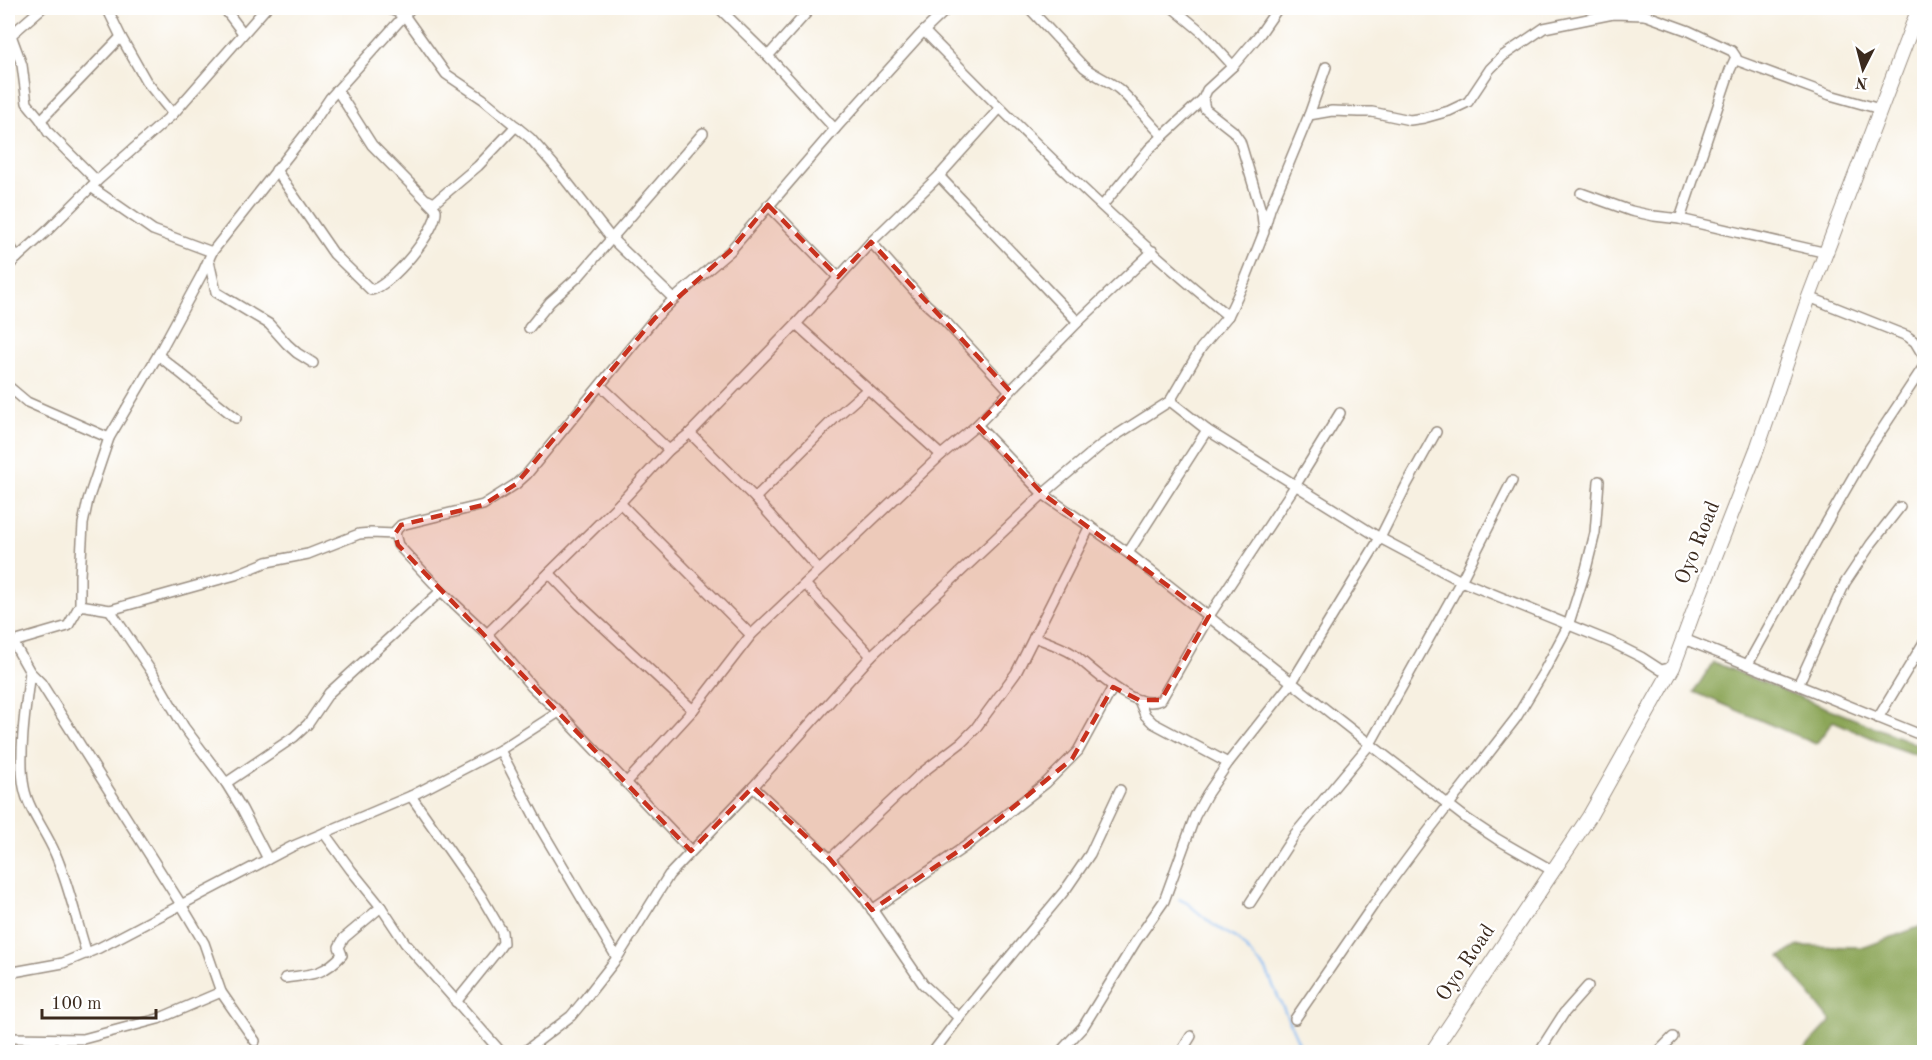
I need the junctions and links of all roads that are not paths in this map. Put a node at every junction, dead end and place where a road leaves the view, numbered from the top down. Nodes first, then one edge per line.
1 (42, 8) edge
2 (107, 8) edge
3 (224, 8) edge
4 (266, 8) edge
5 (387, 8) edge
6 (411, 8) edge
7 (811, 8) edge
8 (948, 8) edge
9 (1029, 8) edge
10 (1173, 8) edge
11 (1278, 8) edge
12 (1633, 8) edge
13 (1919, 8) edge
14 (720, 9) edge
15 (404, 15) junction
16 (1645, 15) junction
17 (924, 31) junction
18 (243, 33) junction
19 (9, 34) edge
20 (121, 37) junction
21 (768, 56) junction
22 (1736, 60) junction
23 (1233, 66) junction
24 (1326, 67) dead end
25 (337, 90) junction
26 (1203, 99) junction
27 (1000, 108) junction
28 (1881, 109) junction
29 (173, 114) junction
30 (1309, 115) junction
31 (41, 120) junction
32 (516, 126) junction
33 (835, 129) junction
34 (703, 133) dead end
35 (1162, 136) junction
36 (276, 170) junction
37 (939, 176) junction
38 (94, 184) junction
39 (1581, 193) dead end
40 (426, 199) junction
41 (768, 205) junction
42 (1102, 206) junction
43 (1680, 219) junction
44 (1264, 232) junction
45 (611, 238) junction
46 (8, 242) edge
47 (871, 242) junction
48 (1153, 251) junction
49 (1827, 253) junction
50 (211, 256) junction
51 (17, 258) junction
52 (8, 266) edge
53 (838, 277) junction
54 (1809, 297) junction
55 (674, 299) junction
56 (1228, 316) junction
57 (1078, 322) junction
58 (796, 324) junction
59 (529, 328) dead end
60 (158, 355) junction
61 (1924, 357) edge
62 (313, 363) dead end
63 (1924, 366) edge
64 (8, 386) edge
65 (601, 386) junction
66 (868, 389) junction
67 (1010, 391) junction
68 (1170, 400) junction
69 (1340, 413) dead end
70 (236, 418) dead end
71 (977, 425) junction
72 (1207, 430) junction
73 (1436, 432) dead end
74 (690, 433) junction
75 (109, 438) junction
76 (669, 450) junction
77 (941, 455) junction
78 (1512, 480) dead end
79 (1599, 481) dead end
80 (1295, 486) junction
81 (1043, 494) junction
82 (755, 498) junction
83 (620, 503) junction
84 (1900, 507) dead end
85 (1090, 526) junction
86 (395, 534) junction
87 (1380, 538) junction
88 (1128, 553) junction
89 (819, 570) junction
90 (549, 573) junction
91 (1461, 581) junction
92 (805, 584) junction
93 (441, 591) junction
94 (80, 605) junction
95 (110, 610) junction
96 (1209, 616) junction
97 (1568, 626) junction
98 (487, 634) junction
99 (751, 635) junction
100 (1034, 637) junction
101 (1684, 639) junction
102 (1924, 642) edge
103 (10, 643) edge
104 (871, 656) junction
105 (1748, 664) junction
106 (1673, 668) junction
107 (30, 672) junction
108 (1292, 682) junction
109 (1798, 685) junction
110 (1113, 687) junction
111 (1139, 700) junction
112 (693, 710) junction
113 (559, 712) junction
114 (1878, 718) junction
115 (1924, 733) edge
116 (1370, 744) junction
117 (500, 750) junction
118 (1228, 763) junction
119 (226, 783) junction
120 (626, 783) junction
121 (753, 787) junction
122 (1120, 790) dead end
123 (411, 796) junction
124 (1450, 805) junction
125 (324, 833) junction
126 (691, 852) junction
127 (268, 859) junction
128 (830, 859) junction
129 (1553, 871) junction
130 (1250, 903) dead end
131 (182, 906) junction
132 (381, 907) junction
133 (872, 910) junction
134 (87, 954) junction
135 (617, 958) junction
136 (8, 973) edge
137 (285, 978) dead end
138 (1588, 986) dead end
139 (221, 992) junction
140 (456, 1002) junction
141 (959, 1018) junction
142 (1295, 1019) dead end
143 (1191, 1036) dead end
144 (1673, 1037) dead end
145 (8, 1038) edge
146 (255, 1041) dead end
147 (501, 1053) edge
148 (524, 1053) edge
149 (933, 1053) edge
150 (1060, 1053) edge
151 (1181, 1053) edge
152 (1432, 1053) edge
153 (1539, 1053) edge
154 (1658, 1053) edge

1 - 19 street
2 - 20 street
3 - 18 street
4 - 18 street
5 - 15 street
6 - 15 street
7 - 21 street
8 - 17 street
9 - 35 street
10 - 23 street
11 - 23 street
12 - 16 street
13 - 28 highway, Oyo Road
14 - 21 street
15 - 25 street
15 - 32 street
16 - 22 street
16 - 30 street
17 - 27 street
17 - 33 street
18 - 29 street
19 - 31 street
20 - 29 street
20 - 31 street
21 - 33 street
22 - 28 street
22 - 43 street
23 - 26 street
24 - 30 street
25 - 36 street
25 - 40 street
26 - 35 street
26 - 44 street
27 - 37 street
27 - 42 street
28 - 49 highway, Oyo Road
29 - 38 street
30 - 44 street
31 - 38 street
32 - 40 street
32 - 45 street
33 - 41 street
34 - 45 street
35 - 42 street
36 - 40 street
36 - 50 street
37 - 47 street
37 - 57 street
38 - 50 street
38 - 51 street
39 - 43 street
41 - 53 street
41 - 55 street
42 - 48 street
43 - 49 street
44 - 56 street
45 - 55 street
45 - 59 street
46 - 51 street
47 - 53 street
47 - 67 street
48 - 56 street
48 - 57 street
49 - 54 highway, Oyo Road
50 - 60 street
50 - 62 street
51 - 52 street
53 - 58 street
54 - 61 street
54 - 101 highway, Oyo Road
55 - 65 street
56 - 68 street
57 - 67 street
58 - 66 street
58 - 74 street
60 - 70 street
60 - 75 street
63 - 105 street
64 - 75 street
65 - 76 street
65 - 86 street
66 - 77 street
66 - 82 street
67 - 71 street
68 - 72 street
68 - 81 street
69 - 80 street
71 - 77 street
71 - 81 street
72 - 80 street
72 - 88 street
73 - 87 street
74 - 76 street
74 - 82 street
75 - 94 street
76 - 83 street
77 - 89 street
78 - 91 street
79 - 97 street
80 - 87 street
80 - 96 street
81 - 85 street
81 - 104 street
82 - 89 street
83 - 90 street
83 - 99 street
84 - 109 street
85 - 88 street
85 - 100 street
86 - 93 street
86 - 95 street
87 - 91 street
87 - 108 street
88 - 96 street
89 - 92 street
90 - 98 street
90 - 112 street
91 - 97 street
91 - 116 street
92 - 99 street
92 - 104 street
93 - 98 street
93 - 119 street
94 - 95 street
94 - 103 street
95 - 119 street
96 - 108 street
96 - 111 street
97 - 106 street
97 - 124 street
98 - 113 street
99 - 112 street
100 - 110 street
100 - 128 street
101 - 105 street
101 - 106 highway, Oyo Road
102 - 114 street
103 - 107 street
104 - 121 street
105 - 109 street
106 - 129 highway, Oyo Road
107 - 131 street
107 - 134 street
108 - 116 street
108 - 118 street
109 - 114 street
110 - 111 street
110 - 133 street
111 - 118 street
112 - 120 street
113 - 117 street
113 - 120 street
114 - 115 street
116 - 124 street
116 - 130 street
117 - 123 street
117 - 135 street
118 - 150 street
119 - 127 street
120 - 126 street
121 - 126 street
121 - 128 street
122 - 141 street
123 - 125 street
123 - 140 street
124 - 129 street
124 - 142 street
125 - 127 street
125 - 132 street
126 - 135 street
127 - 131 street
128 - 133 street
129 - 152 highway, Oyo Road
131 - 134 street
131 - 139 street
132 - 137 street
132 - 140 street
133 - 141 street
134 - 136 street
135 - 148 street
138 - 153 street
139 - 145 street
139 - 146 street
140 - 147 street
141 - 149 street
143 - 151 street
144 - 154 street

